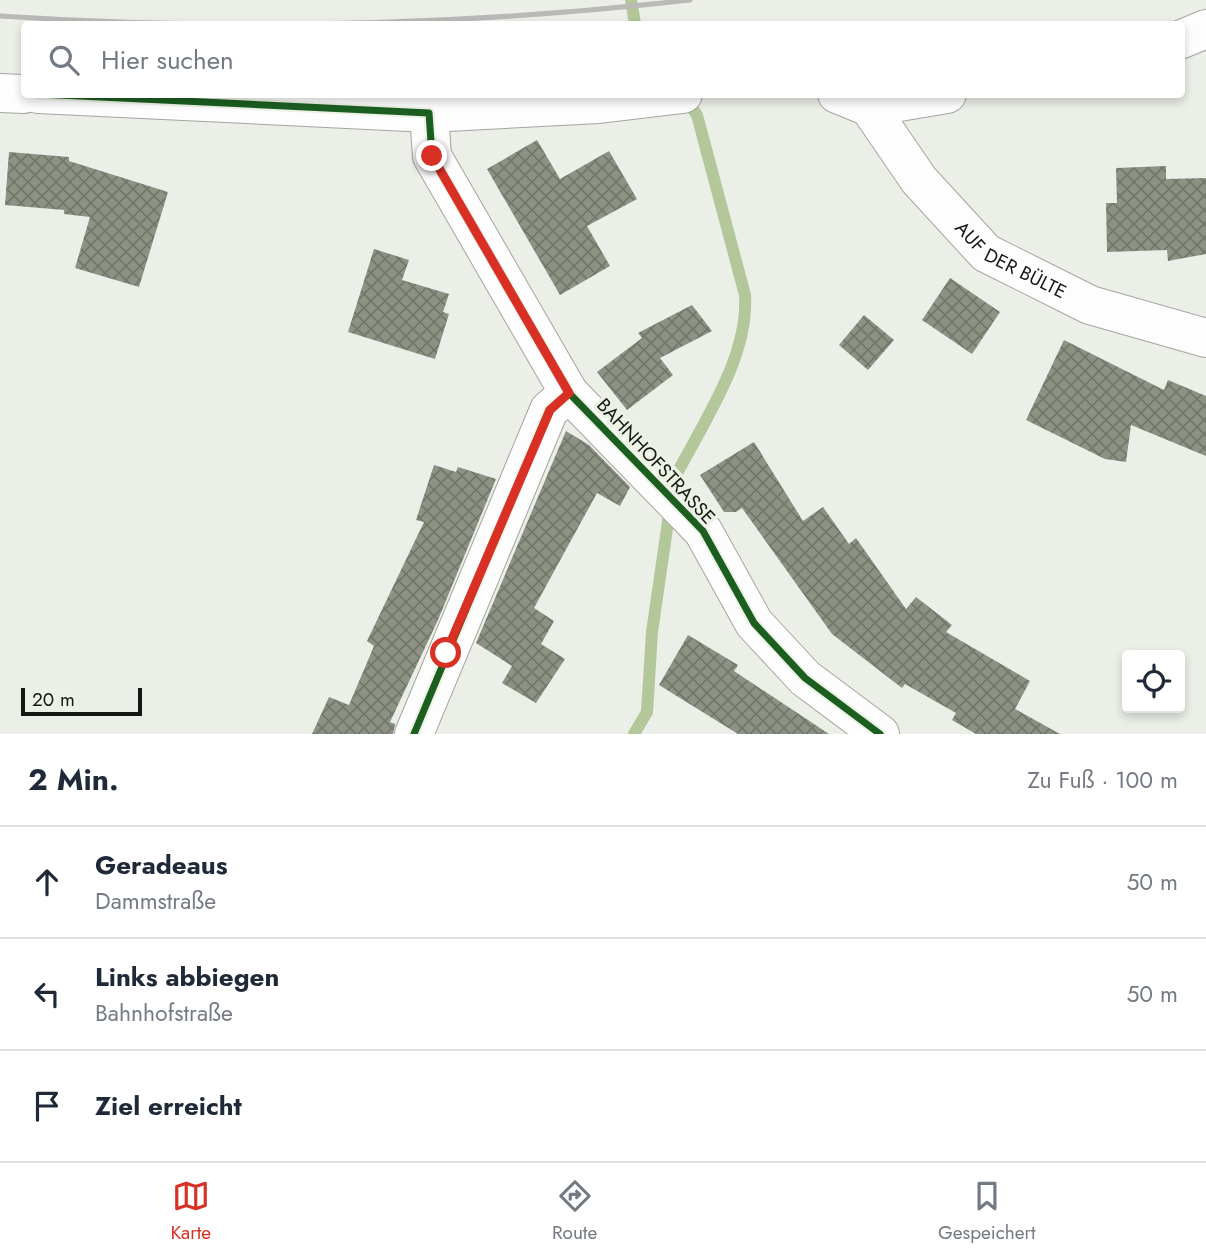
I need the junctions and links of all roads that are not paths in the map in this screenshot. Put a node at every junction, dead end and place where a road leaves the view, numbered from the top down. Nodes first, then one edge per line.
1 (1206, 29) edge
2 (1185, 37) edge
3 (0, 93) edge
4 (21, 94) edge
5 (120, 98) edge
6 (649, 98) edge
7 (893, 98) edge
8 (853, 101) edge
9 (429, 113) junction
10 (1206, 338) edge
11 (569, 393) junction
12 (414, 734) edge
13 (880, 734) edge

1 - 2 street
3 - 4 street
5 - 9 street
6 - 9 street
7 - 8 street
8 - 10 street, AUF DER BÜLTE
9 - 11 street, BAHNHOFSTRASSE
11 - 12 street
11 - 13 street, BAHNHOFSTRASSE

